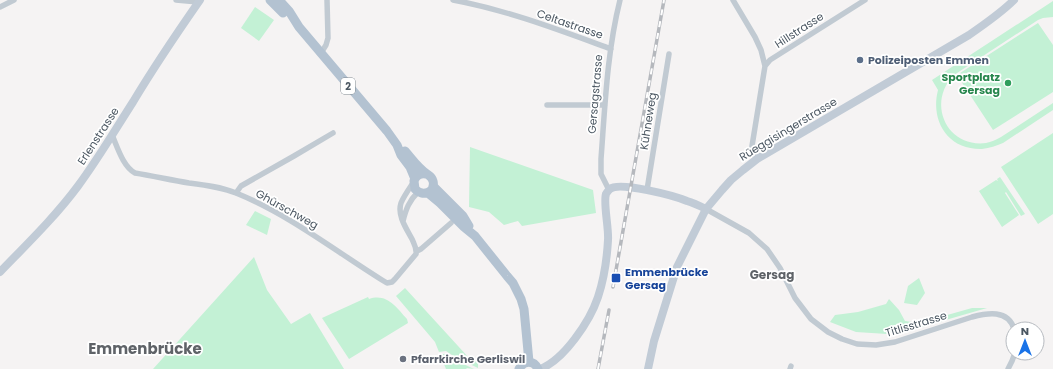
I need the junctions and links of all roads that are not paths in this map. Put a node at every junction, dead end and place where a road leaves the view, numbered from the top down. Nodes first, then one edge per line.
1 (14, 0) edge
2 (176, 0) edge
3 (270, 0) edge
4 (279, 0) edge
5 (327, 0) edge
6 (453, 0) edge
7 (620, 0) edge
8 (733, 0) edge
9 (865, 0) edge
10 (1014, 0) edge
11 (199, 1) edge
12 (1005, 4) edge
13 (0, 7) edge
14 (299, 27) junction
15 (611, 49) junction
16 (321, 53) junction
17 (669, 54) dead end
18 (766, 66) junction
19 (547, 105) dead end
20 (605, 105) junction
21 (333, 133) dead end
22 (112, 134) junction
23 (397, 145) junction
24 (757, 159) junction
25 (426, 174) junction
26 (414, 181) junction
27 (426, 190) junction
28 (609, 190) junction
29 (647, 190) junction
30 (236, 193) junction
31 (706, 209) junction
32 (403, 221) junction
33 (451, 223) dead end
34 (417, 251) junction
35 (0, 272) edge
36 (1009, 321) edge
37 (529, 362) junction
38 (519, 369) edge
39 (539, 369) edge
40 (648, 369) edge

1 - 13 street
2 - 11 street
3 - 14 main road, 2
4 - 14 main road, 2
5 - 16 street
6 - 15 street, Celtastrasse
7 - 15 street, Gersagstrasse
8 - 18 street
9 - 18 street, Hillstrasse
10 - 12 street, Rüeggisingerstrasse
11 - 22 street, Erlenstrasse
12 - 24 street, Rüeggisingerstrasse
14 - 16 main road, 2
15 - 20 street, Gersagstrasse
16 - 23 main road, 2
17 - 29 street, Kühneweg
18 - 24 street
19 - 20 street
20 - 28 street, Gersagstrasse
21 - 30 street
22 - 30 street, Ghürschweg
22 - 35 street, Erlenstrasse
23 - 25 main road, 2
23 - 26 main road, 2
24 - 31 street, Rüeggisingerstrasse
25 - 26 main road
25 - 27 main road
26 - 27 main road
26 - 32 street
27 - 32 street
27 - 37 main road
28 - 29 street
28 - 39 street
29 - 31 street
30 - 34 street, Ghürschweg
31 - 36 street, Titlisstrasse
31 - 40 street, Rüeggisingerstrasse
32 - 34 street
33 - 34 street
37 - 38 main road
37 - 39 main road

